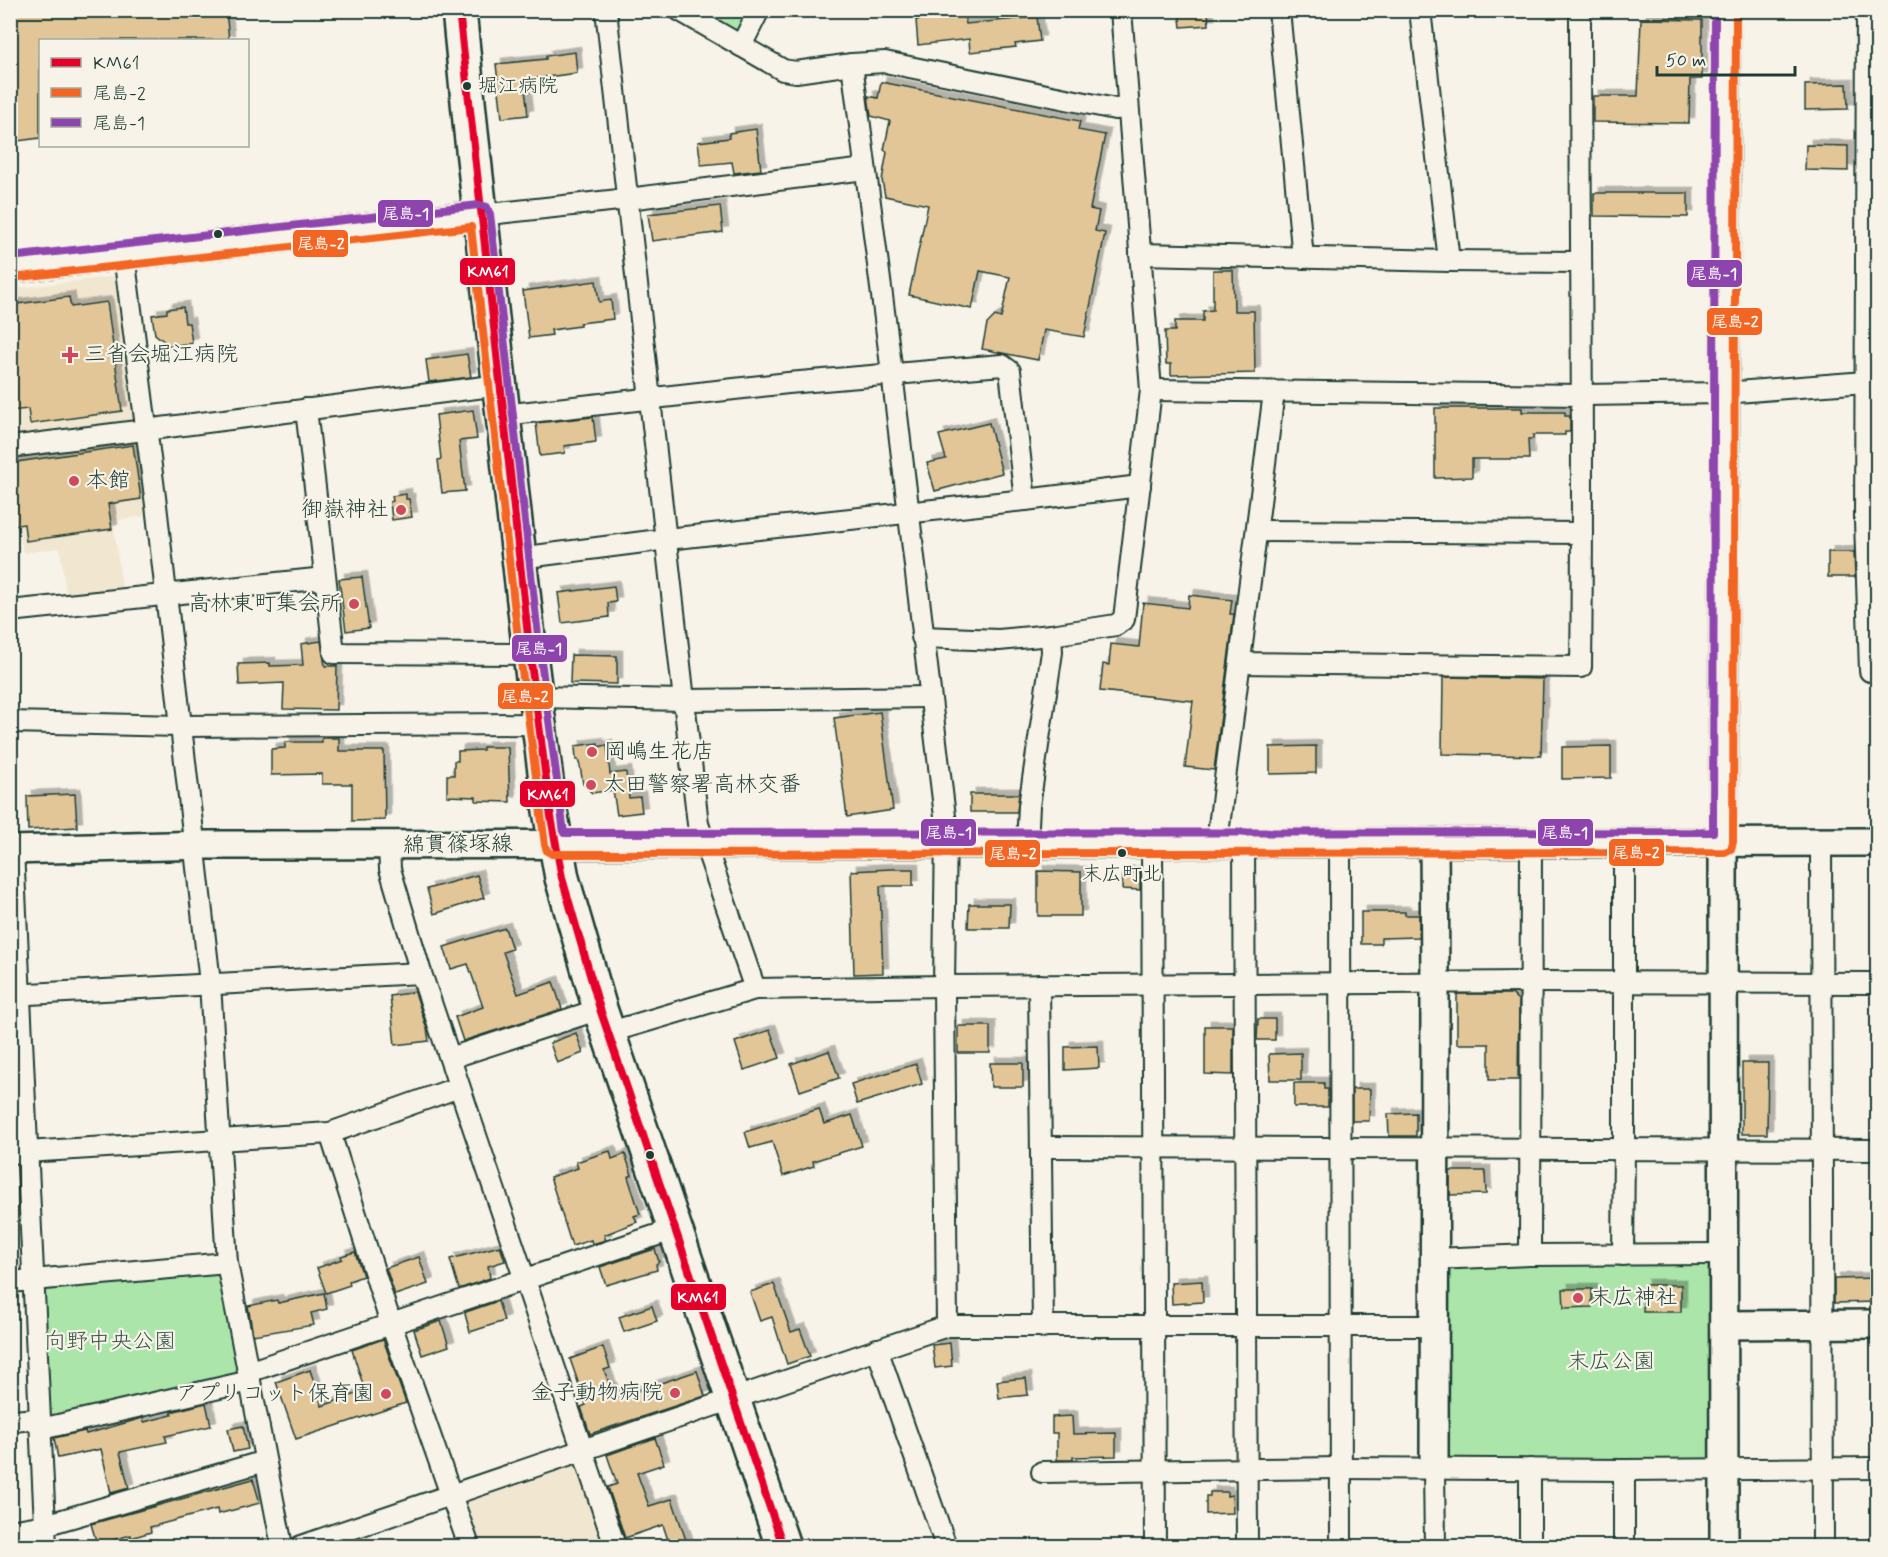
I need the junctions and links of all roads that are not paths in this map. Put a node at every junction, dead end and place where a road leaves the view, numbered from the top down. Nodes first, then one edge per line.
1 (459, 10) edge
2 (606, 10) edge
3 (679, 10) edge
4 (759, 10) edge
5 (1121, 10) edge
6 (1279, 10) edge
7 (1420, 10) edge
8 (1580, 10) edge
9 (1726, 10) edge
10 (1867, 10) edge
11 (741, 46) junction
12 (852, 64) junction
13 (1128, 108) junction
14 (865, 169) junction
15 (628, 199) junction
16 (480, 215) junction
17 (1872, 243) edge
18 (1140, 254) junction
19 (124, 255) junction
20 (1304, 258) junction
21 (1449, 261) junction
22 (1580, 262) junction
23 (10, 268) edge
24 (892, 373) junction
25 (1871, 382) edge
26 (1150, 390) junction
27 (1274, 392) junction
28 (1724, 393) junction
29 (1583, 395) junction
30 (650, 397) junction
31 (502, 400) junction
32 (306, 409) junction
33 (145, 429) junction
34 (10, 447) edge
35 (1140, 486) junction
36 (1025, 501) junction
37 (908, 513) junction
38 (1871, 521) edge
39 (1257, 531) junction
40 (1582, 533) junction
41 (667, 539) junction
42 (519, 558) junction
43 (325, 578) junction
44 (165, 596) junction
45 (10, 611) edge
46 (1051, 635) junction
47 (922, 637) junction
48 (530, 654) junction
49 (1240, 663) junction
50 (1878, 671) edge
51 (929, 697) junction
52 (685, 700) junction
53 (537, 710) junction
54 (10, 722) edge
55 (180, 726) junction
56 (1217, 842) junction
57 (1244, 842) junction
58 (1434, 842) junction
59 (1531, 842) junction
60 (1624, 842) junction
61 (1723, 842) junction
62 (1821, 842) junction
63 (1878, 842) edge
64 (705, 843) junction
65 (946, 843) junction
66 (1152, 843) junction
67 (1340, 843) junction
68 (555, 844) junction
69 (1027, 844) junction
70 (194, 845) junction
71 (389, 846) junction
72 (12, 850) edge
73 (421, 973) junction
74 (1532, 982) junction
75 (1623, 982) junction
76 (1723, 982) junction
77 (1822, 982) junction
78 (1435, 983) junction
79 (1878, 983) edge
80 (210, 984) junction
81 (1153, 984) junction
82 (1245, 984) junction
83 (1339, 984) junction
84 (1039, 985) junction
85 (944, 986) junction
86 (755, 988) junction
87 (15, 995) edge
88 (604, 1021) junction
89 (450, 1058) junction
90 (459, 1087) junction
91 (330, 1133) junction
92 (218, 1140) junction
93 (1042, 1147) junction
94 (1153, 1148) junction
95 (1245, 1148) junction
96 (1340, 1148) junction
97 (1435, 1149) junction
98 (1529, 1149) junction
99 (1624, 1149) junction
100 (1723, 1149) junction
101 (1822, 1150) junction
102 (1878, 1150) edge
103 (19, 1152) edge
104 (675, 1229) junction
105 (1723, 1254) junction
106 (1530, 1255) junction
107 (1623, 1255) junction
108 (1434, 1258) junction
109 (226, 1263) junction
110 (524, 1280) junction
111 (33, 1281) junction
112 (10, 1282) edge
113 (392, 1324) junction
114 (1878, 1324) edge
115 (1724, 1325) junction
116 (1822, 1325) junction
117 (947, 1326) junction
118 (1434, 1326) junction
119 (1043, 1327) junction
120 (1154, 1327) junction
121 (1246, 1327) junction
122 (1340, 1327) junction
123 (877, 1349) junction
124 (249, 1377) junction
125 (734, 1400) junction
126 (10, 1421) edge
127 (41, 1424) junction
128 (582, 1451) junction
129 (266, 1461) junction
130 (1723, 1467) junction
131 (1340, 1468) junction
132 (1823, 1468) junction
133 (1878, 1468) edge
134 (1248, 1469) junction
135 (1434, 1469) junction
136 (1530, 1469) junction
137 (1624, 1470) junction
138 (1155, 1471) junction
139 (1042, 1472) dead end
140 (452, 1496) junction
141 (45, 1525) junction
142 (10, 1531) edge
143 (46, 1546) edge
144 (282, 1546) edge
145 (301, 1546) edge
146 (469, 1546) edge
147 (615, 1546) edge
148 (783, 1546) edge
149 (946, 1546) edge
150 (1155, 1546) edge
151 (1247, 1546) edge
152 (1341, 1546) edge
153 (1435, 1546) edge
154 (1530, 1546) edge
155 (1624, 1546) edge
156 (1724, 1546) edge
157 (1823, 1546) edge

1 - 16 highway
2 - 15 street
3 - 11 street
4 - 11 street
5 - 13 street
6 - 20 street
7 - 21 street
8 - 22 street
9 - 28 street
10 - 17 street
11 - 12 street
12 - 13 street
12 - 14 street
13 - 18 street
14 - 15 street
14 - 24 street
15 - 16 street
15 - 30 street
16 - 19 street
16 - 31 highway
17 - 25 street
18 - 20 street
18 - 26 street
19 - 23 street
19 - 33 street
20 - 21 street
21 - 22 street
22 - 29 street
24 - 30 street
24 - 36 street
24 - 37 street
25 - 28 street
25 - 38 street
26 - 27 street
26 - 35 street
27 - 29 street
27 - 39 street
28 - 29 street
28 - 61 street
29 - 40 street
30 - 31 street
30 - 41 street
31 - 32 street
31 - 42 highway
32 - 33 street
32 - 43 street
33 - 34 street
33 - 44 street
35 - 36 street
35 - 46 street
36 - 37 street
37 - 41 street
37 - 47 street
38 - 50 street
39 - 40 street
39 - 49 street
40 - 49 street
41 - 42 street
41 - 52 street
42 - 48 highway
43 - 44 street
43 - 48 street
44 - 45 street
44 - 55 street
46 - 47 street
46 - 69 street
47 - 51 street
48 - 53 highway
49 - 56 street
51 - 52 street
51 - 65 street
52 - 53 street
52 - 64 street
53 - 55 street
53 - 68 highway
54 - 55 street
55 - 70 street
56 - 57 street, 綿貫篠塚線
56 - 66 street, 綿貫篠塚線
57 - 67 street, 綿貫篠塚線
57 - 82 street
58 - 59 street, 綿貫篠塚線
58 - 67 street, 綿貫篠塚線
58 - 78 street
59 - 60 street, 綿貫篠塚線
59 - 74 street
60 - 61 street, 綿貫篠塚線
60 - 75 street
61 - 62 street, 綿貫篠塚線
61 - 76 street
62 - 63 street, 綿貫篠塚線
62 - 77 street
64 - 65 street, 綿貫篠塚線
64 - 68 street, 綿貫篠塚線
64 - 86 street
65 - 69 street, 綿貫篠塚線
65 - 85 street
66 - 69 street, 綿貫篠塚線
66 - 81 street
67 - 83 street
68 - 71 street, 綿貫篠塚線
68 - 88 highway
70 - 71 street, 綿貫篠塚線
70 - 72 street, 綿貫篠塚線
70 - 80 street
71 - 73 street
72 - 87 street
73 - 80 street
73 - 89 street
74 - 75 street
74 - 78 street
74 - 98 street
75 - 76 street
75 - 99 street
76 - 77 street
76 - 100 street
77 - 79 street
77 - 101 street
78 - 83 street
78 - 97 street
80 - 87 street
80 - 92 street
81 - 82 street
81 - 84 street
81 - 94 street
82 - 83 street
82 - 95 street
83 - 96 street
84 - 85 street
84 - 93 street
85 - 86 street
85 - 117 street
86 - 88 street
87 - 103 street
88 - 89 street
88 - 104 highway
89 - 90 street
90 - 91 street
90 - 110 street
91 - 92 street
91 - 113 street
92 - 103 street
92 - 109 street
93 - 94 street
93 - 119 street
94 - 95 street
94 - 120 street
95 - 96 street
95 - 121 street
96 - 97 street
96 - 122 street
97 - 98 street
97 - 108 street
98 - 99 street
98 - 106 street
99 - 100 street
99 - 107 street
100 - 101 street
100 - 105 street
101 - 102 street
101 - 116 street
103 - 111 street
104 - 110 street
104 - 125 highway
105 - 107 street
105 - 115 street
106 - 107 street
106 - 108 street
108 - 118 street
109 - 111 street
109 - 124 street
110 - 113 street
110 - 128 street
111 - 112 street
111 - 127 street
113 - 124 street
113 - 140 street
114 - 116 street
115 - 116 street
115 - 130 street
116 - 132 street
117 - 119 street
117 - 123 street
118 - 122 street
118 - 135 street
119 - 120 street
120 - 121 street
120 - 138 street
121 - 122 street
121 - 134 street
122 - 131 street
123 - 125 street
123 - 149 street
124 - 127 street
124 - 129 street
125 - 128 street
125 - 148 highway
126 - 127 street
127 - 141 street
128 - 140 street
128 - 147 street
129 - 141 street
129 - 144 street
130 - 132 street
130 - 137 street
130 - 156 street
131 - 134 street
131 - 135 street
131 - 152 street
132 - 133 street
132 - 157 street
134 - 138 street
134 - 151 street
135 - 136 street
135 - 153 street
136 - 137 street
136 - 154 street
137 - 155 street
138 - 139 street
138 - 150 street
140 - 145 street
140 - 146 street
141 - 142 street
141 - 143 street

